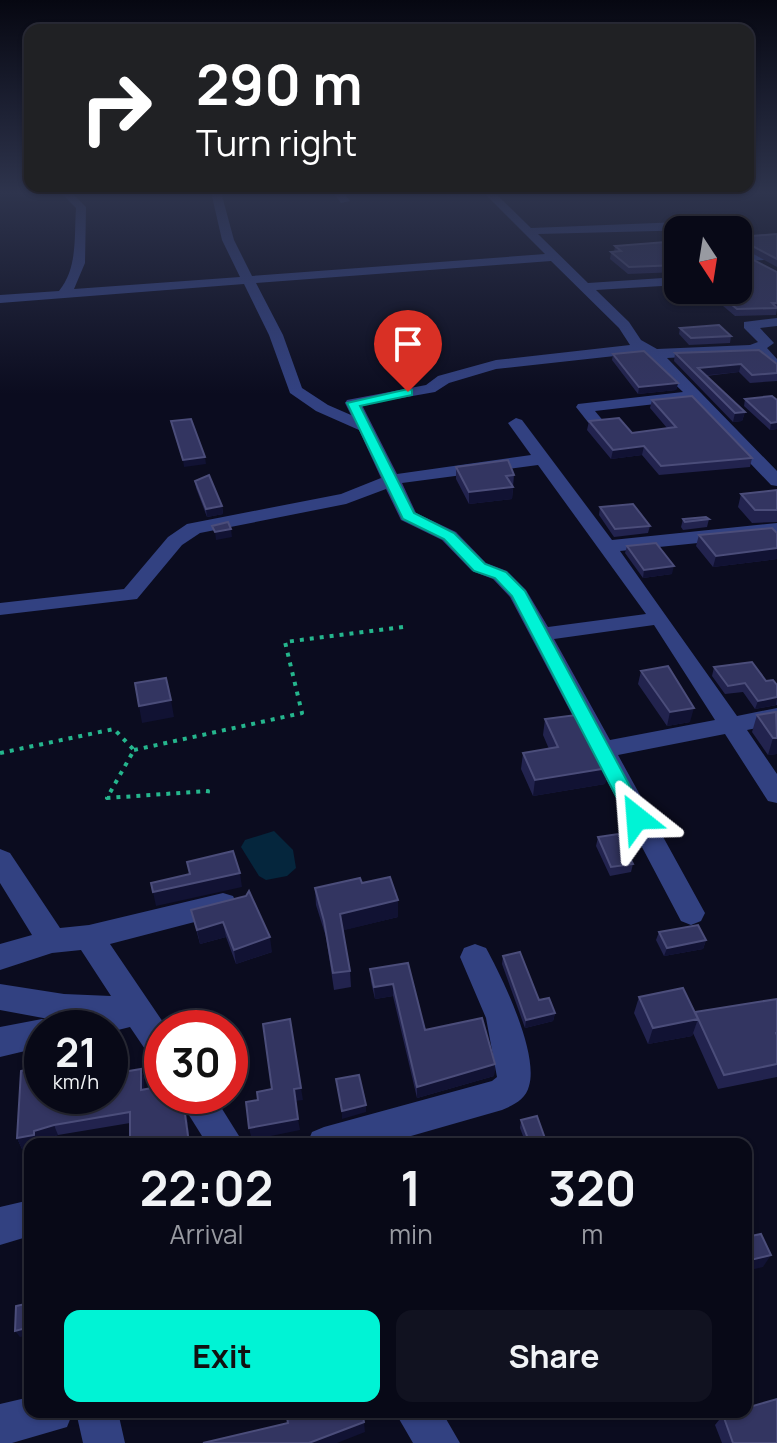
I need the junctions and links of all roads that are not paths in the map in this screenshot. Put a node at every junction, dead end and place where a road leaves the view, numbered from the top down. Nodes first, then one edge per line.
1 (80, 259) edge
2 (238, 259) edge
3 (520, 259) edge
4 (554, 259) edge
5 (752, 260) edge
6 (767, 269) edge
7 (248, 280) junction
8 (664, 282) edge
9 (586, 287) junction
10 (63, 294) junction
11 (0, 299) edge
12 (777, 322) edge
13 (755, 348) junction
14 (650, 351) junction
15 (777, 367) edge
16 (694, 396) junction
17 (516, 423) dead end
18 (597, 423) edge
19 (366, 427) junction
20 (544, 459) junction
21 (776, 478) edge
22 (391, 480) junction
23 (777, 529) edge
24 (609, 546) junction
25 (0, 609) edge
26 (660, 618) junction
27 (539, 635) junction
28 (777, 716) edge
29 (731, 724) junction
30 (601, 750) junction
31 (777, 794) edge
32 (0, 860) edge
33 (237, 900) edge
34 (691, 913) dead end
35 (89, 937) junction
36 (52, 941) junction
37 (0, 957) edge
38 (475, 957) dead end
39 (0, 997) edge
40 (138, 1011) junction
41 (128, 1013) edge
42 (144, 1020) edge
43 (24, 1037) edge
44 (0, 1042) edge
45 (206, 1114) edge
46 (223, 1138) edge
47 (345, 1138) edge
48 (24, 1220) edge
49 (0, 1226) edge
50 (28, 1418) edge
51 (98, 1418) edge
52 (420, 1418) edge
53 (0, 1425) edge
54 (104, 1443) edge
55 (439, 1443) edge

1 - 10 street
2 - 7 street
3 - 7 street
4 - 9 street
5 - 6 street
7 - 10 street
7 - 19 street
8 - 9 street
9 - 14 street
10 - 11 street
12 - 13 street
13 - 14 street
13 - 15 street
14 - 16 street
14 - 19 street
16 - 18 street
16 - 21 street
17 - 20 street
19 - 22 street
20 - 22 street
20 - 24 street
22 - 25 street
22 - 27 street
23 - 24 street
24 - 26 street
26 - 27 street
26 - 29 street
27 - 30 street
28 - 29 street
29 - 30 street
29 - 31 street
30 - 34 street
32 - 36 street
33 - 35 street
35 - 36 street
35 - 40 street
36 - 37 street
38 - 47 street
39 - 40 street
40 - 41 street
40 - 42 street
43 - 44 street
45 - 46 street
48 - 49 street
50 - 53 street
51 - 54 street
52 - 55 street

